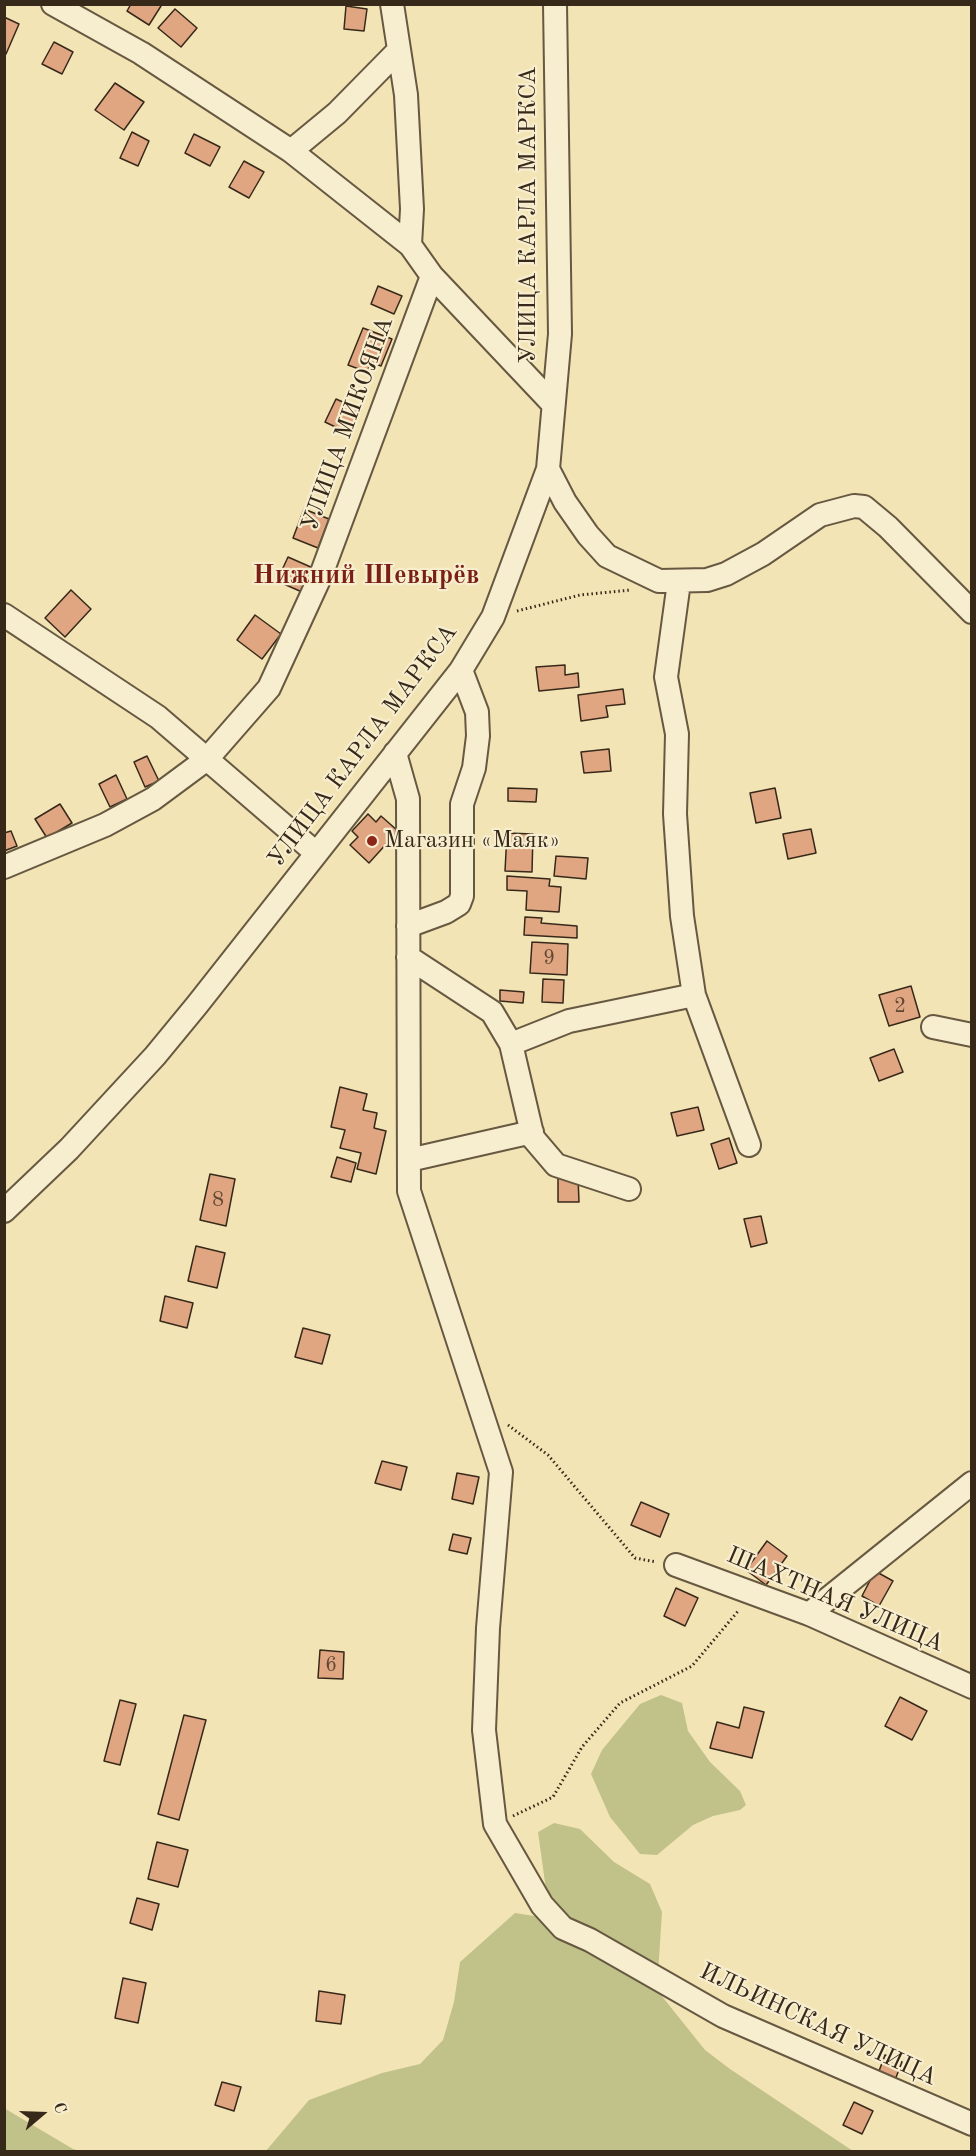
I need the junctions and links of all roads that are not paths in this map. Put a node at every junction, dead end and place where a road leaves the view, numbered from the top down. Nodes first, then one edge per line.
1 (53, 4) edge
2 (392, 4) edge
3 (555, 4) edge
4 (399, 50) junction
5 (291, 151) junction
6 (410, 245) junction
7 (432, 276) junction
8 (553, 404) junction
9 (548, 469) junction
10 (669, 581) junction
11 (972, 612) edge
12 (4, 615) edge
13 (461, 670) junction
14 (394, 753) junction
15 (207, 759) junction
16 (316, 853) junction
17 (4, 867) edge
18 (408, 926) junction
19 (408, 957) junction
20 (694, 994) junction
21 (933, 1027) dead end
22 (972, 1035) edge
23 (511, 1044) junction
24 (532, 1132) junction
25 (749, 1145) dead end
26 (409, 1160) junction
27 (629, 1189) dead end
28 (4, 1211) edge
29 (972, 1483) edge
30 (676, 1565) road end
31 (809, 1614) junction
32 (972, 1687) edge
33 (972, 2124) edge

1 - 5 street
2 - 4 street
3 - 8 street, УЛИЦА КАРЛА МАРКСА
4 - 5 street
4 - 6 street
5 - 6 street
6 - 7 street
7 - 8 street
7 - 15 street, УЛИЦА МИКОЯНА
8 - 9 street, УЛИЦА КАРЛА МАРКСА
9 - 10 street
9 - 13 street, УЛИЦА КАРЛА МАРКСА
10 - 11 street
10 - 20 street
12 - 15 street
13 - 14 street, УЛИЦА КАРЛА МАРКСА
13 - 18 street
14 - 16 street, УЛИЦА КАРЛА МАРКСА
14 - 18 street
15 - 16 street
15 - 17 street, УЛИЦА МИКОЯНА
16 - 28 street, УЛИЦА КАРЛА МАРКСА
18 - 19 street
19 - 23 street
19 - 26 street
20 - 23 street
20 - 25 street
21 - 22 street
23 - 24 street
24 - 26 street
24 - 27 street
26 - 33 street, ИЛЬИНСКАЯ УЛИЦА
29 - 31 street
30 - 31 street, ШАХТНАЯ УЛИЦА
31 - 32 street, ШАХТНАЯ УЛИЦА

